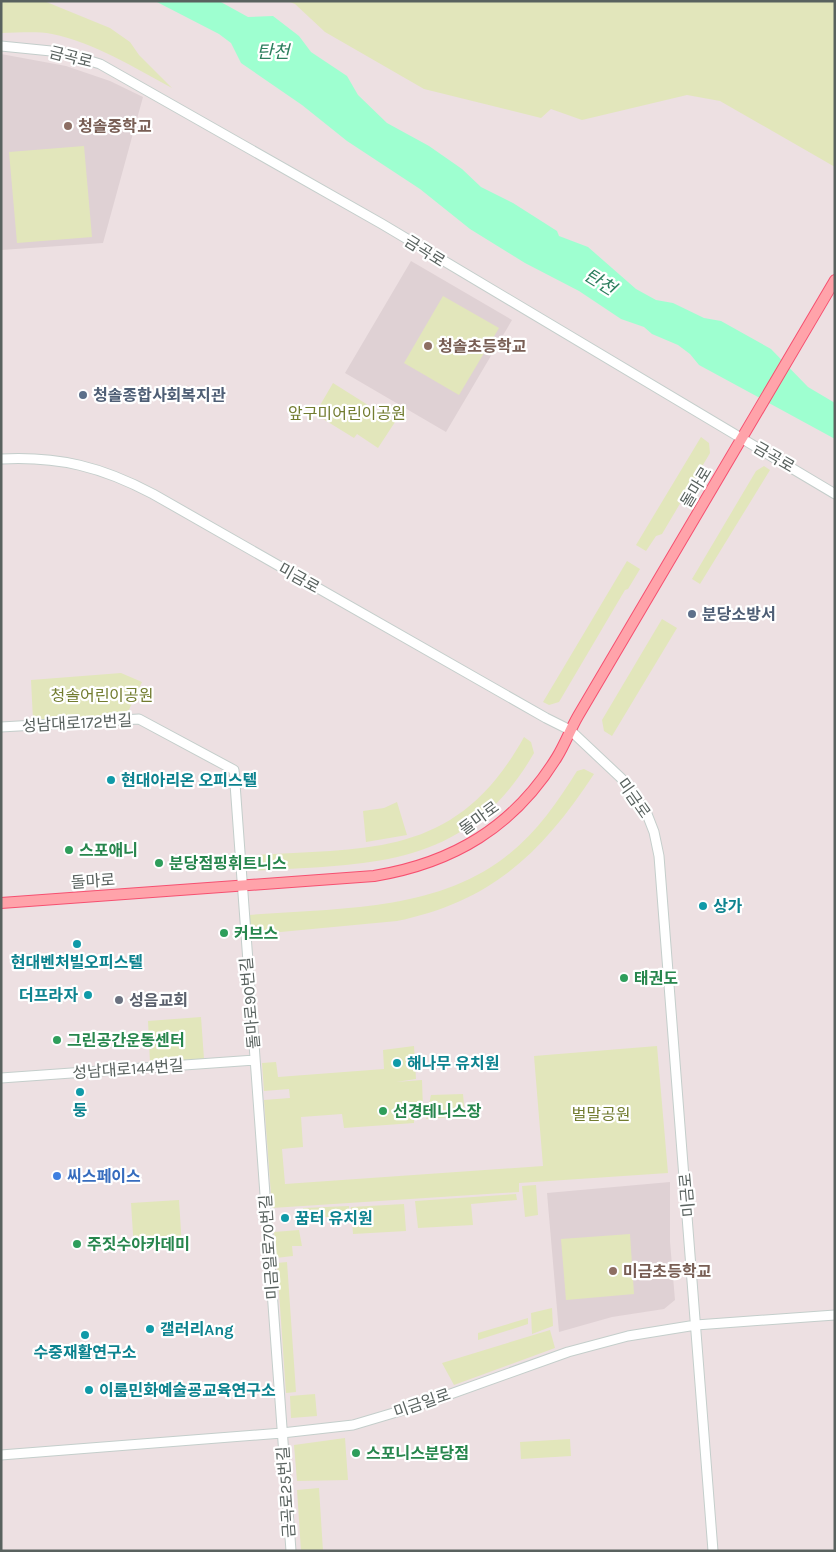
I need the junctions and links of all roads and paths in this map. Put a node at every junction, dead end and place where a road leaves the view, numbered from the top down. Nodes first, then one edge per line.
1 (1, 46) edge
2 (835, 280) edge
3 (742, 438) junction
4 (1, 459) edge
5 (835, 494) edge
6 (1, 727) edge
7 (570, 730) junction
8 (242, 886) junction
9 (1, 903) edge
10 (255, 1060) junction
11 (1, 1078) edge
12 (835, 1315) edge
13 (696, 1325) junction
14 (282, 1434) junction
15 (1, 1455) edge
16 (290, 1551) edge
17 (713, 1551) edge

1 - 3 main road, 금곡로
2 - 3 main road, 돌마로
3 - 5 main road, 금곡로
3 - 7 main road, 돌마로
4 - 7 main road, 미금로
6 - 8 main road, 성남대로172번길
7 - 8 main road, 돌마로
7 - 13 main road, 미금로
8 - 9 main road, 돌마로
8 - 10 main road, 돌마로90번길
10 - 11 main road, 성남대로144번길
10 - 14 main road, 미금일로70번길
12 - 13 main road, 미금일로
13 - 14 main road, 미금일로
13 - 17 main road, 미금로
14 - 15 main road, 미금일로
14 - 16 main road, 금곡로25번길

